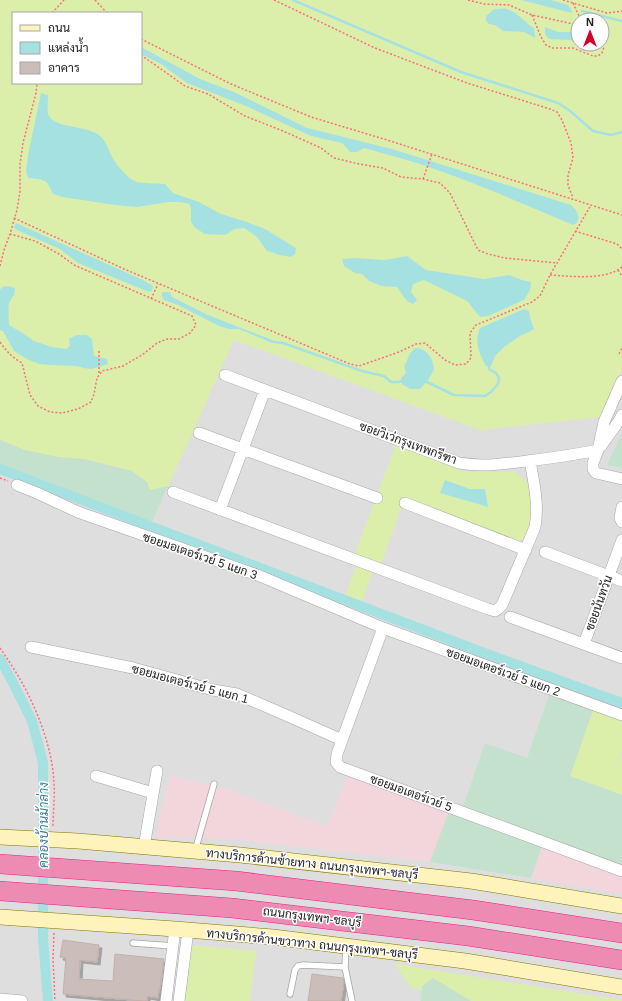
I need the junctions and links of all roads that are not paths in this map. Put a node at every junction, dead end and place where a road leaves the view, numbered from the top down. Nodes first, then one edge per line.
1 (225, 375) dead end
2 (622, 381) edge
3 (265, 390) junction
4 (622, 415) edge
5 (199, 433) dead end
6 (243, 449) junction
7 (598, 450) junction
8 (530, 461) junction
9 (622, 479) edge
10 (17, 485) dead end
11 (173, 492) dead end
12 (377, 498) dead end
13 (405, 503) dead end
14 (622, 507) edge
15 (220, 510) junction
16 (622, 522) edge
17 (622, 540) edge
18 (526, 550) junction
19 (545, 552) dead end
20 (609, 576) junction
21 (622, 582) edge
22 (510, 618) dead end
23 (383, 628) junction
24 (584, 644) junction
25 (31, 647) dead end
26 (622, 658) edge
27 (622, 715) edge
28 (342, 740) junction
29 (157, 771) dead end
30 (96, 776) dead end
31 (214, 784) dead end
32 (153, 792) junction
33 (0, 837) edge
34 (144, 847) junction
35 (195, 851) junction
36 (0, 864) edge
37 (622, 871) edge
38 (0, 891) edge
39 (622, 906) edge
40 (0, 917) edge
41 (181, 930) junction
42 (622, 933) edge
43 (133, 943) dead end
44 (173, 946) junction
45 (346, 946) junction
46 (622, 960) edge
47 (345, 967) junction
48 (622, 987) edge
49 (290, 994) dead end
50 (0, 999) edge
51 (22, 1001) edge
52 (166, 1001) edge
53 (179, 1001) edge
54 (352, 1001) edge

1 - 3 street, ซอยวิเว่กรุงเทพกรีฑา
2 - 7 street
3 - 6 street
3 - 8 street, ซอยวิเว่กรุงเทพกรีฑา
4 - 7 street
5 - 6 street
6 - 12 street
6 - 15 street
7 - 8 street, ซอยวิเว่กรุงเทพกรีฑา
7 - 9 street
8 - 18 street
10 - 23 street, ซอยมอเตอร์เวย์ 5 แยก 3
11 - 15 street
13 - 18 street
14 - 16 street
15 - 18 street
17 - 20 street, ซอยนันทวัน
19 - 20 street
20 - 21 street
20 - 24 street, ซอยนันทวัน
22 - 24 street
23 - 27 street, ซอยมอเตอร์เวย์ 5 แยก 2
23 - 28 street, ซอยมอเตอร์เวย์ 5
24 - 26 street
25 - 28 street, ซอยมอเตอร์เวย์ 5 แยก 1
28 - 37 street, ซอยมอเตอร์เวย์ 5
29 - 32 street
30 - 32 street
31 - 35 lane
32 - 34 street
33 - 34 main road, ทางบริการด้านซ้ายทาง ถนนกรุงเทพฯ-ชลบุรี
34 - 35 main road, ทางบริการด้านซ้ายทาง ถนนกรุงเทพฯ-ชลบุรี
35 - 39 main road, ทางบริการด้านซ้ายทาง ถนนกรุงเทพฯ-ชลบุรี
36 - 42 highway
38 - 46 highway, ถนนกรุงเทพฯ-ชลบุรี
40 - 41 main road, ทางบริการด้านขวาทาง ถนนกรุงเทพฯ-ชลบุรี
41 - 44 street
41 - 45 main road, ทางบริการด้านขวาทาง ถนนกรุงเทพฯ-ชลบุรี
41 - 53 street
43 - 44 lane
44 - 52 street
45 - 47 lane
45 - 48 main road, ทางบริการด้านขวาทาง ถนนกรุงเทพฯ-ชลบุรี
47 - 49 lane
47 - 54 lane
50 - 51 street

